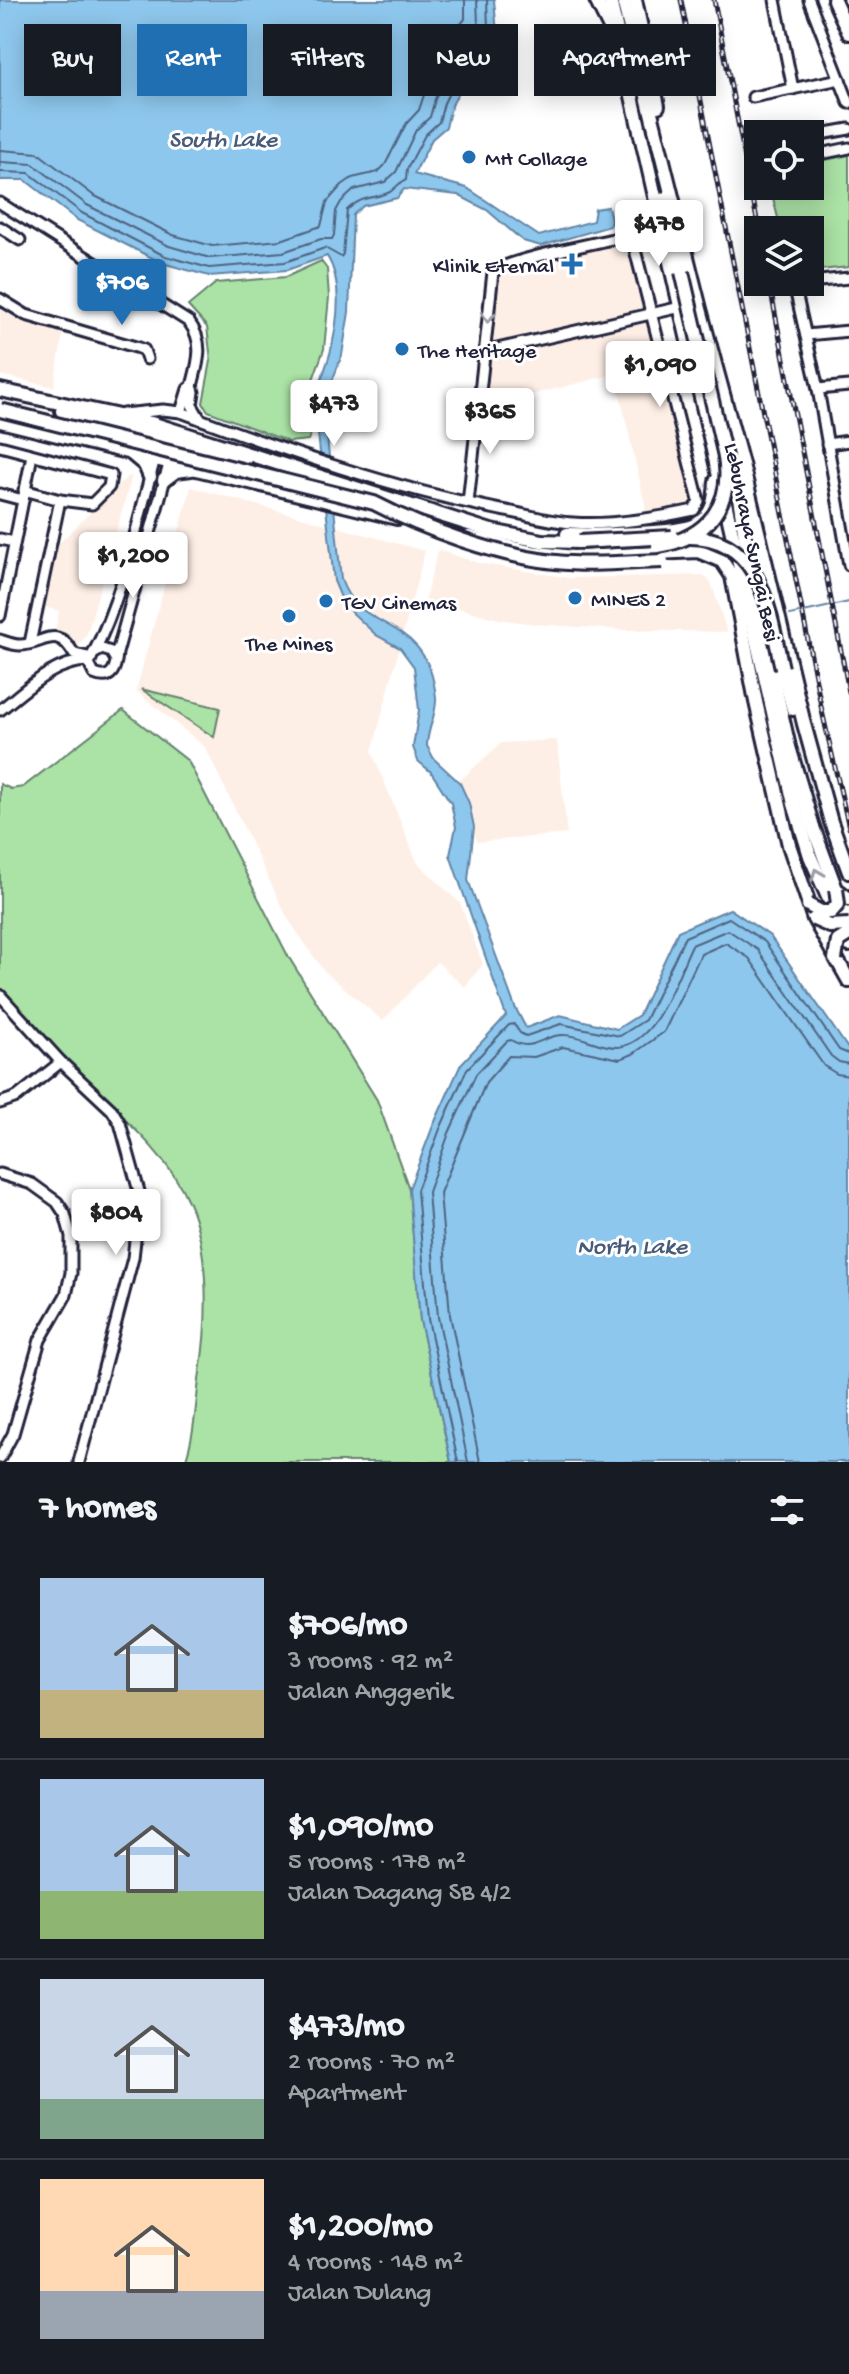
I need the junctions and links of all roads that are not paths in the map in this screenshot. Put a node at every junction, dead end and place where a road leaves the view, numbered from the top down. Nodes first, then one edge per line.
1 (596, 0) edge
2 (610, 0) edge
3 (623, 0) edge
4 (635, 0) edge
5 (775, 0) edge
6 (809, 0) edge
7 (834, 0) edge
8 (609, 24) edge
9 (615, 24) edge
10 (849, 33) edge
11 (840, 79) junction
12 (793, 89) junction
13 (632, 96) edge
14 (753, 97) dead end
15 (849, 103) edge
16 (849, 129) edge
17 (824, 133) edge
18 (849, 148) edge
19 (661, 152) junction
20 (824, 153) edge
21 (670, 188) junction
22 (0, 203) edge
23 (0, 227) edge
24 (20, 240) dead end
25 (849, 278) edge
26 (824, 280) edge
27 (797, 296) edge
28 (0, 299) edge
29 (681, 307) junction
30 (653, 313) junction
31 (849, 331) edge
32 (806, 335) junction
33 (484, 352) junction
34 (147, 359) dead end
35 (192, 386) junction
36 (849, 386) edge
37 (818, 389) junction
38 (0, 390) edge
39 (0, 397) edge
40 (723, 398) junction
41 (0, 410) edge
42 (181, 412) junction
43 (121, 415) junction
44 (200, 419) junction
45 (0, 421) edge
46 (140, 430) junction
47 (162, 436) junction
48 (176, 441) junction
49 (849, 441) edge
50 (827, 444) junction
51 (0, 446) edge
52 (207, 449) junction
53 (128, 451) junction
54 (32, 455) junction
55 (155, 458) junction
56 (716, 459) junction
57 (170, 462) junction
58 (202, 470) junction
59 (303, 472) junction
60 (150, 477) junction
61 (164, 480) junction
62 (0, 494) edge
63 (24, 495) junction
64 (849, 495) edge
65 (836, 496) junction
66 (60, 500) junction
67 (374, 503) junction
68 (468, 503) junction
69 (453, 517) junction
70 (134, 532) junction
71 (149, 536) junction
72 (0, 539) edge
73 (14, 542) junction
74 (848, 550) edge
75 (849, 565) edge
76 (3, 588) edge
77 (737, 608) junction
78 (0, 616) edge
79 (0, 640) edge
80 (30, 643) junction
81 (91, 658) junction
82 (116, 660) junction
83 (782, 668) junction
84 (765, 685) junction
85 (0, 710) edge
86 (766, 739) junction
87 (795, 761) junction
88 (831, 822) junction
89 (849, 872) edge
90 (836, 889) junction
91 (849, 899) edge
92 (808, 905) junction
93 (849, 912) edge
94 (814, 919) junction
95 (849, 925) edge
96 (849, 934) edge
97 (849, 945) edge
98 (835, 959) junction
99 (849, 981) edge
100 (0, 995) edge
101 (61, 1062) junction
102 (0, 1103) edge
103 (0, 1174) edge
104 (0, 1458) edge
105 (79, 1462) edge

1 - 8 highway
2 - 9 highway, Lebuhraya Sungai Besi
3 - 19 highway, Lebuhraya Sungai Besi
4 - 21 highway
5 - 12 street
6 - 11 street
7 - 10 highway
11 - 12 street
11 - 15 street
12 - 14 street
13 - 29 highway, Lebuhraya Sungai Besi
16 - 17 street
18 - 20 street
19 - 21 highway, Lebuhraya Sungai Besi
19 - 67 highway, bridge
21 - 40 highway, Lebuhraya Sungai Besi
22 - 35 street
23 - 24 street
25 - 26 street
27 - 32 street
28 - 34 street
29 - 30 street
29 - 56 highway, Lebuhraya Sungai Besi
30 - 33 street
30 -> 33 street
30 - 68 street
31 - 32 street
32 - 37 street
33 - 68 street
35 - 42 street
35 - 44 street
36 - 37 street
37 - 50 street
38 - 43 highway
39 - 46 highway
40 - 87 highway
40 - 88 highway, Lebuhraya Sungai Besi
41 - 67 highway, bridge
42 - 43 street
42 - 44 street
43 - 59 highway
44 - 68 street
45 - 53 highway
46 - 47 highway
46 - 53 highway
47 - 48 highway
47 - 55 street
48 - 52 highway
48 - 57 street
49 - 50 street
50 - 65 street
51 - 54 street
52 - 58 highway
52 - 59 highway
53 - 55 highway
53 - 60 highway
54 - 63 street
54 - 66 street
55 - 57 highway
55 - 60 street
56 - 69 highway
56 - 84 highway, Lebuhraya Sungai Besi
57 - 58 highway
57 - 61 street
58 - 61 highway
58 - 77 highway
59 - 69 highway
60 - 70 street
61 - 71 street
62 - 63 street
63 - 66 street
63 - 73 street
64 - 65 street
65 - 74 street
66 - 80 street
67 - 77 highway, bridge
69 - 83 highway, bridge
70 - 71 street
70 - 81 street
71 - 82 street
72 - 73 street
73 - 76 street
74 - 75 street
76 - 78 street
77 - 86 highway
79 - 80 street
80 - 81 street
81 - 82 street
81 - 82 street
81 - 85 street
83 - 87 highway
83 - 88 highway
84 - 86 highway
97 -> 84 highway, Lebuhraya Sungai Besi
86 - 92 highway
87 - 90 highway
88 - 89 highway, Lebuhraya Sungai Besi
90 - 91 highway, bridge
90 - 92 highway, bridge
92 - 94 highway, bridge
93 - 95 main road
94 - 95 highway, bridge
94 - 98 highway
96 - 98 highway, bridge
98 - 99 highway
100 - 101 street
101 - 102 street
101 - 105 street
103 - 104 street

